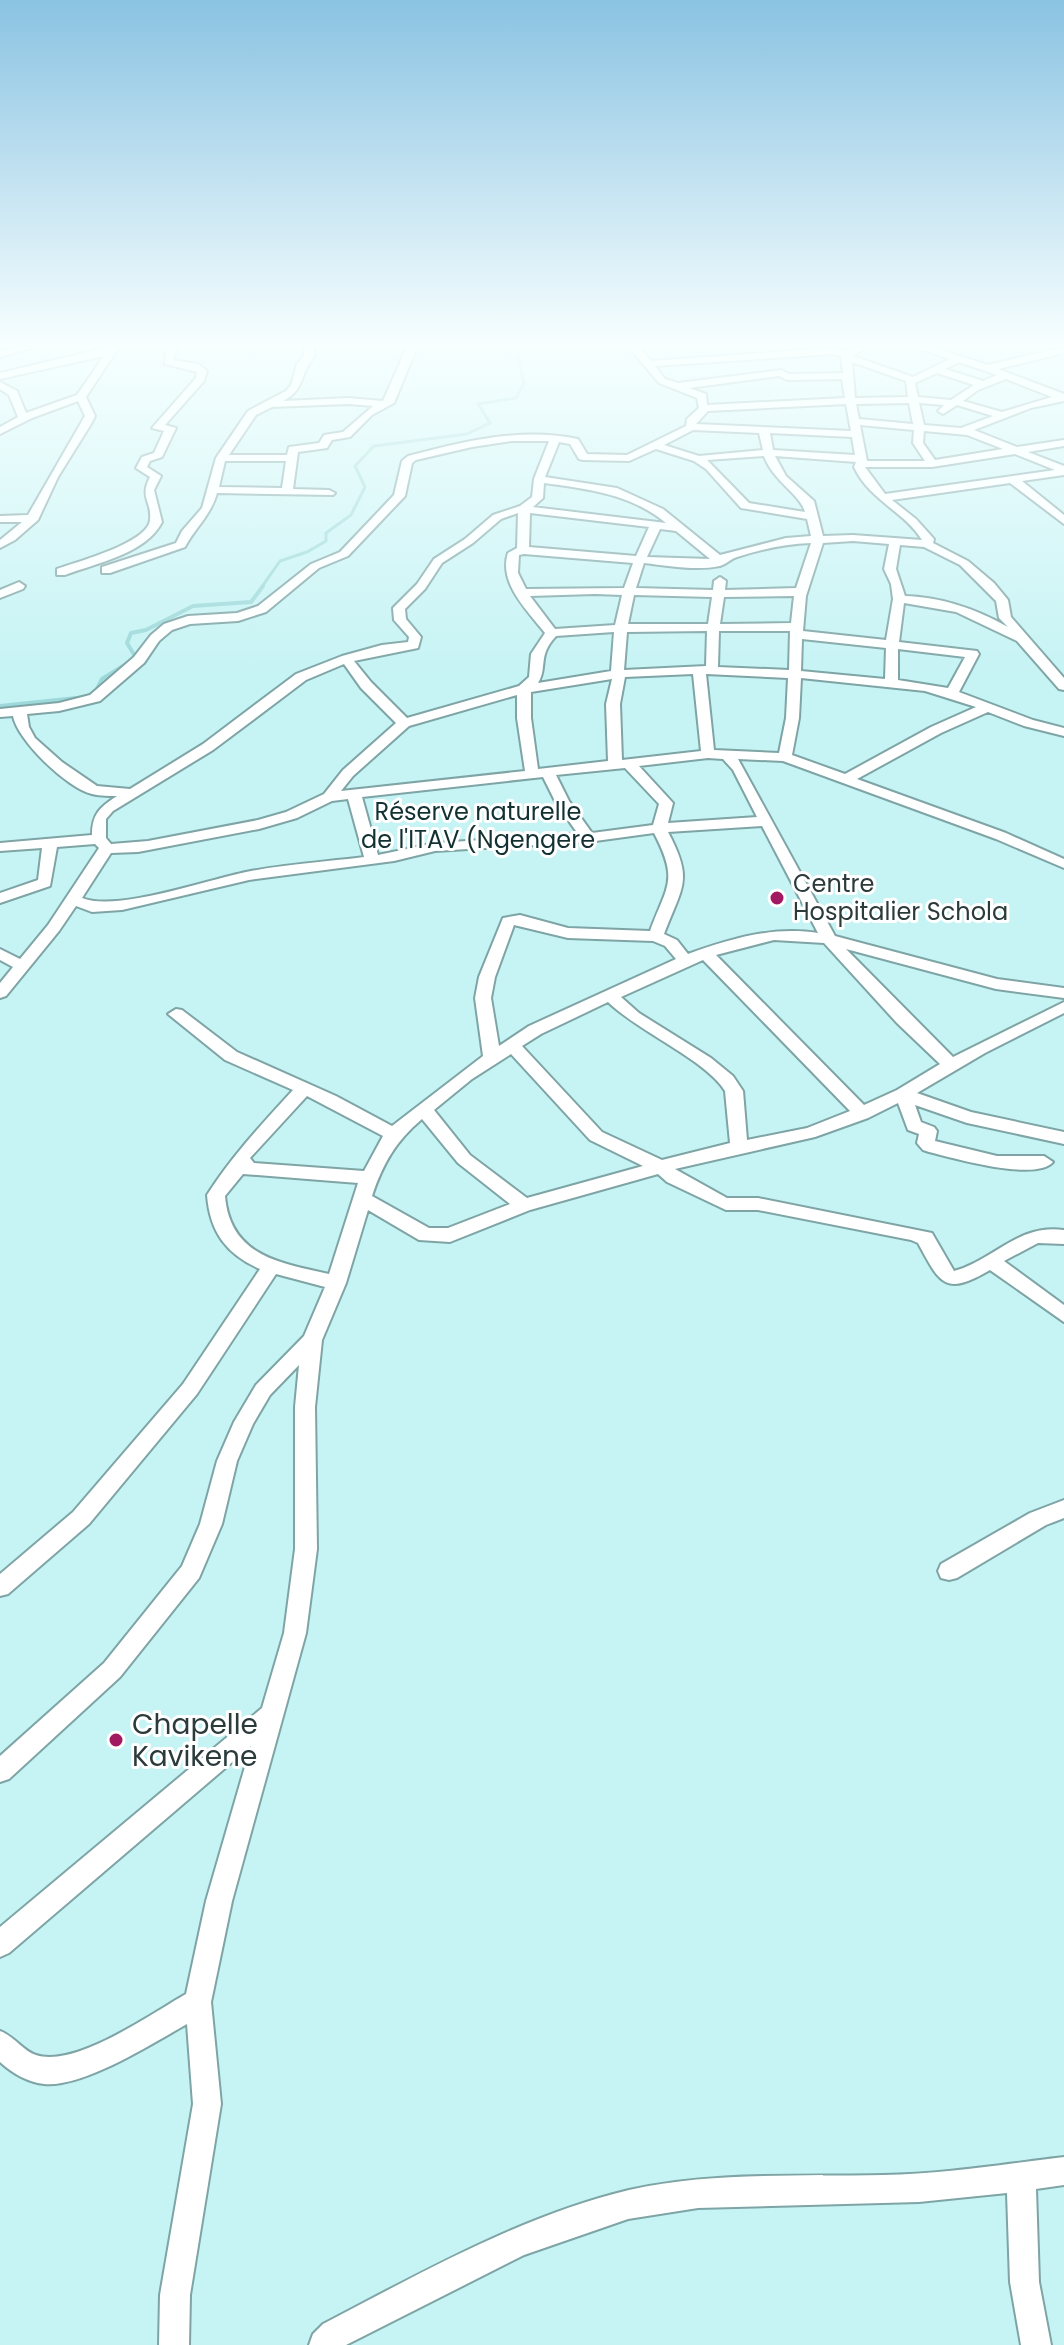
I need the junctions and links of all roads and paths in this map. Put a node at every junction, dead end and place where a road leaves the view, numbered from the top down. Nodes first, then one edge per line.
1 (65, 456) edge
2 (154, 456) edge
3 (419, 456) edge
4 (548, 456) edge
5 (583, 456) edge
6 (631, 456) edge
7 (690, 456) edge
8 (716, 456) edge
9 (768, 456) edge
10 (800, 456) edge
11 (860, 456) edge
12 (927, 456) edge
13 (961, 456) edge
14 (985, 456) edge
15 (1032, 456) edge
16 (221, 458) joint
17 (291, 458) joint
18 (698, 459) junction
19 (966, 460) junction
20 (861, 461) junction
21 (932, 464) junction
22 (1064, 471) edge
23 (1011, 478) junction
24 (539, 479) junction
25 (211, 490) junction
26 (287, 490) junction
27 (329, 493) dead end
28 (883, 498) junction
29 (524, 509) junction
30 (809, 516) junction
31 (1062, 517) edge
32 (34, 518) junction
33 (0, 519) edge
34 (656, 525) junction
35 (682, 528) junction
36 (818, 539) junction
37 (895, 543) junction
38 (927, 544) junction
39 (0, 545) edge
40 (523, 550) junction
41 (638, 560) junction
42 (723, 560) junction
43 (106, 570) dead end
44 (61, 572) dead end
45 (19, 586) dead end
46 (718, 591) junction
47 (801, 592) junction
48 (524, 593) junction
49 (626, 593) junction
50 (0, 594) edge
51 (899, 599) junction
52 (619, 628) junction
53 (713, 629) junction
54 (795, 631) junction
55 (552, 633) junction
56 (892, 644) junction
57 (1025, 644) junction
58 (346, 659) junction
59 (706, 670) junction
60 (618, 674) junction
61 (795, 674) junction
62 (891, 683) junction
63 (1064, 686) edge
64 (524, 689) junction
65 (952, 692) junction
66 (986, 708) junction
67 (19, 709) junction
68 (0, 713) edge
69 (404, 723) junction
70 (1064, 732) edge
71 (726, 753) junction
72 (708, 754) junction
73 (785, 757) junction
74 (621, 762) junction
75 (532, 772) junction
76 (548, 773) junction
77 (844, 780) junction
78 (131, 793) junction
79 (354, 794) junction
80 (329, 797) junction
81 (766, 821) junction
82 (659, 828) junction
83 (588, 838) junction
84 (50, 843) junction
85 (103, 844) junction
86 (0, 847) edge
87 (372, 859) junction
88 (1064, 864) edge
89 (0, 898) edge
90 (72, 899) junction
91 (656, 936) junction
92 (829, 939) junction
93 (0, 954) edge
94 (695, 957) junction
95 (22, 966) junction
96 (0, 993) edge
97 (1064, 993) edge
98 (612, 997) junction
99 (1064, 1007) edge
100 (176, 1014) dead end
101 (512, 1045) junction
102 (492, 1058) junction
103 (951, 1065) junction
104 (304, 1089) junction
105 (903, 1094) junction
106 (425, 1111) junction
107 (862, 1114) junction
108 (393, 1134) junction
109 (1064, 1138) edge
110 (739, 1146) junction
111 (240, 1158) junction
112 (1044, 1162) dead end
113 (663, 1168) junction
114 (366, 1188) junction
115 (524, 1205) junction
116 (1064, 1237) edge
117 (991, 1261) junction
118 (271, 1267) junction
119 (336, 1283) junction
120 (1064, 1315) edge
121 (312, 1340) junction
122 (1064, 1509) edge
123 (949, 1571) dead end
124 (0, 1587) edge
125 (273, 1713) junction
126 (0, 1771) edge
127 (0, 1944) edge
128 (198, 2002) junction
129 (0, 2044) edge
130 (1064, 2171) edge
131 (1022, 2174) junction
132 (174, 2345) edge
133 (324, 2345) edge
134 (1036, 2345) edge

1 - 32 street
2 - 44 street
3 - 67 street
4 - 24 street
5 - 6 street
7 - 18 street
8 - 18 street
9 - 30 street
10 - 20 street
11 - 20 street
12 - 21 street
13 - 19 street
14 - 19 street
15 - 22 street
16 - 17 street
16 - 25 street
17 - 26 street
18 - 30 street
19 - 21 street
20 - 21 street
20 - 28 street
22 - 23 street
23 - 28 street
23 - 31 street
24 - 29 street
24 - 35 street
25 - 26 street
25 - 43 street
26 - 27 street
28 - 38 street
29 - 34 street
29 - 40 street
29 - 58 street
30 - 36 street
32 - 33 street
32 - 39 street
34 - 35 street
34 - 41 street
35 - 42 street
36 - 37 street
36 - 42 street
36 - 47 street
37 - 38 street
37 - 51 street
38 - 57 street
40 - 41 street
40 - 48 street
41 - 42 street
41 - 49 street
42 - 46 street
45 - 50 street
46 - 47 street
46 - 49 street
46 - 53 street
47 - 54 street
48 - 49 street
48 - 55 street
49 - 52 street
51 - 56 street
51 - 57 street
52 - 53 street
52 - 55 street
52 - 60 street
53 - 54 street
53 - 59 street
54 - 56 street
54 - 61 street
55 - 64 street
56 - 62 street
56 - 65 street
57 - 63 street
58 - 69 street
58 - 78 street
59 - 60 street
59 - 61 street
59 - 72 street
60 - 64 street
60 - 74 street
61 - 62 street
61 - 73 street
62 - 65 street
64 - 69 street
64 - 75 street
65 - 66 street
66 - 70 street
66 - 77 street
67 - 68 street
67 - 78 street
69 - 80 street
71 - 72 street
71 - 73 street
71 - 81 street
72 - 74 street
73 - 77 street
74 - 76 street
74 - 82 street
75 - 76 street
75 - 79 street
76 - 83 street
77 - 88 street
78 - 85 street
79 - 80 street
79 - 87 street
80 - 85 street
81 - 82 street
81 - 92 street
82 - 83 street
82 - 91 street
83 - 87 street
84 - 85 street
84 - 86 street
84 - 89 street
85 - 90 street
87 - 90 street
90 - 95 street
91 - 94 street
91 - 102 street
92 - 94 street
92 - 97 street
92 - 103 street
93 - 95 street
94 - 98 street
94 - 107 street
95 - 96 street
98 - 101 street
98 - 110 street
99 - 103 street
100 - 104 street
101 - 102 street
101 - 113 street
102 - 106 street
103 - 105 street
104 - 108 street
104 - 111 street
105 - 107 street
105 - 109 street
105 - 112 street
106 - 108 street
106 - 115 street
107 - 110 street
108 - 114 street
110 - 113 street
111 - 114 street
111 - 118 street
113 - 115 street
113 - 117 street
114 - 115 street
114 - 119 street
116 - 117 street
117 - 120 street
118 - 119 street
118 - 124 street
119 - 121 street
121 - 125 street
121 - 126 street
122 - 123 street
125 - 127 street
125 - 128 street
128 - 129 street
128 - 132 street
130 - 131 street
131 - 133 street
131 - 134 street

